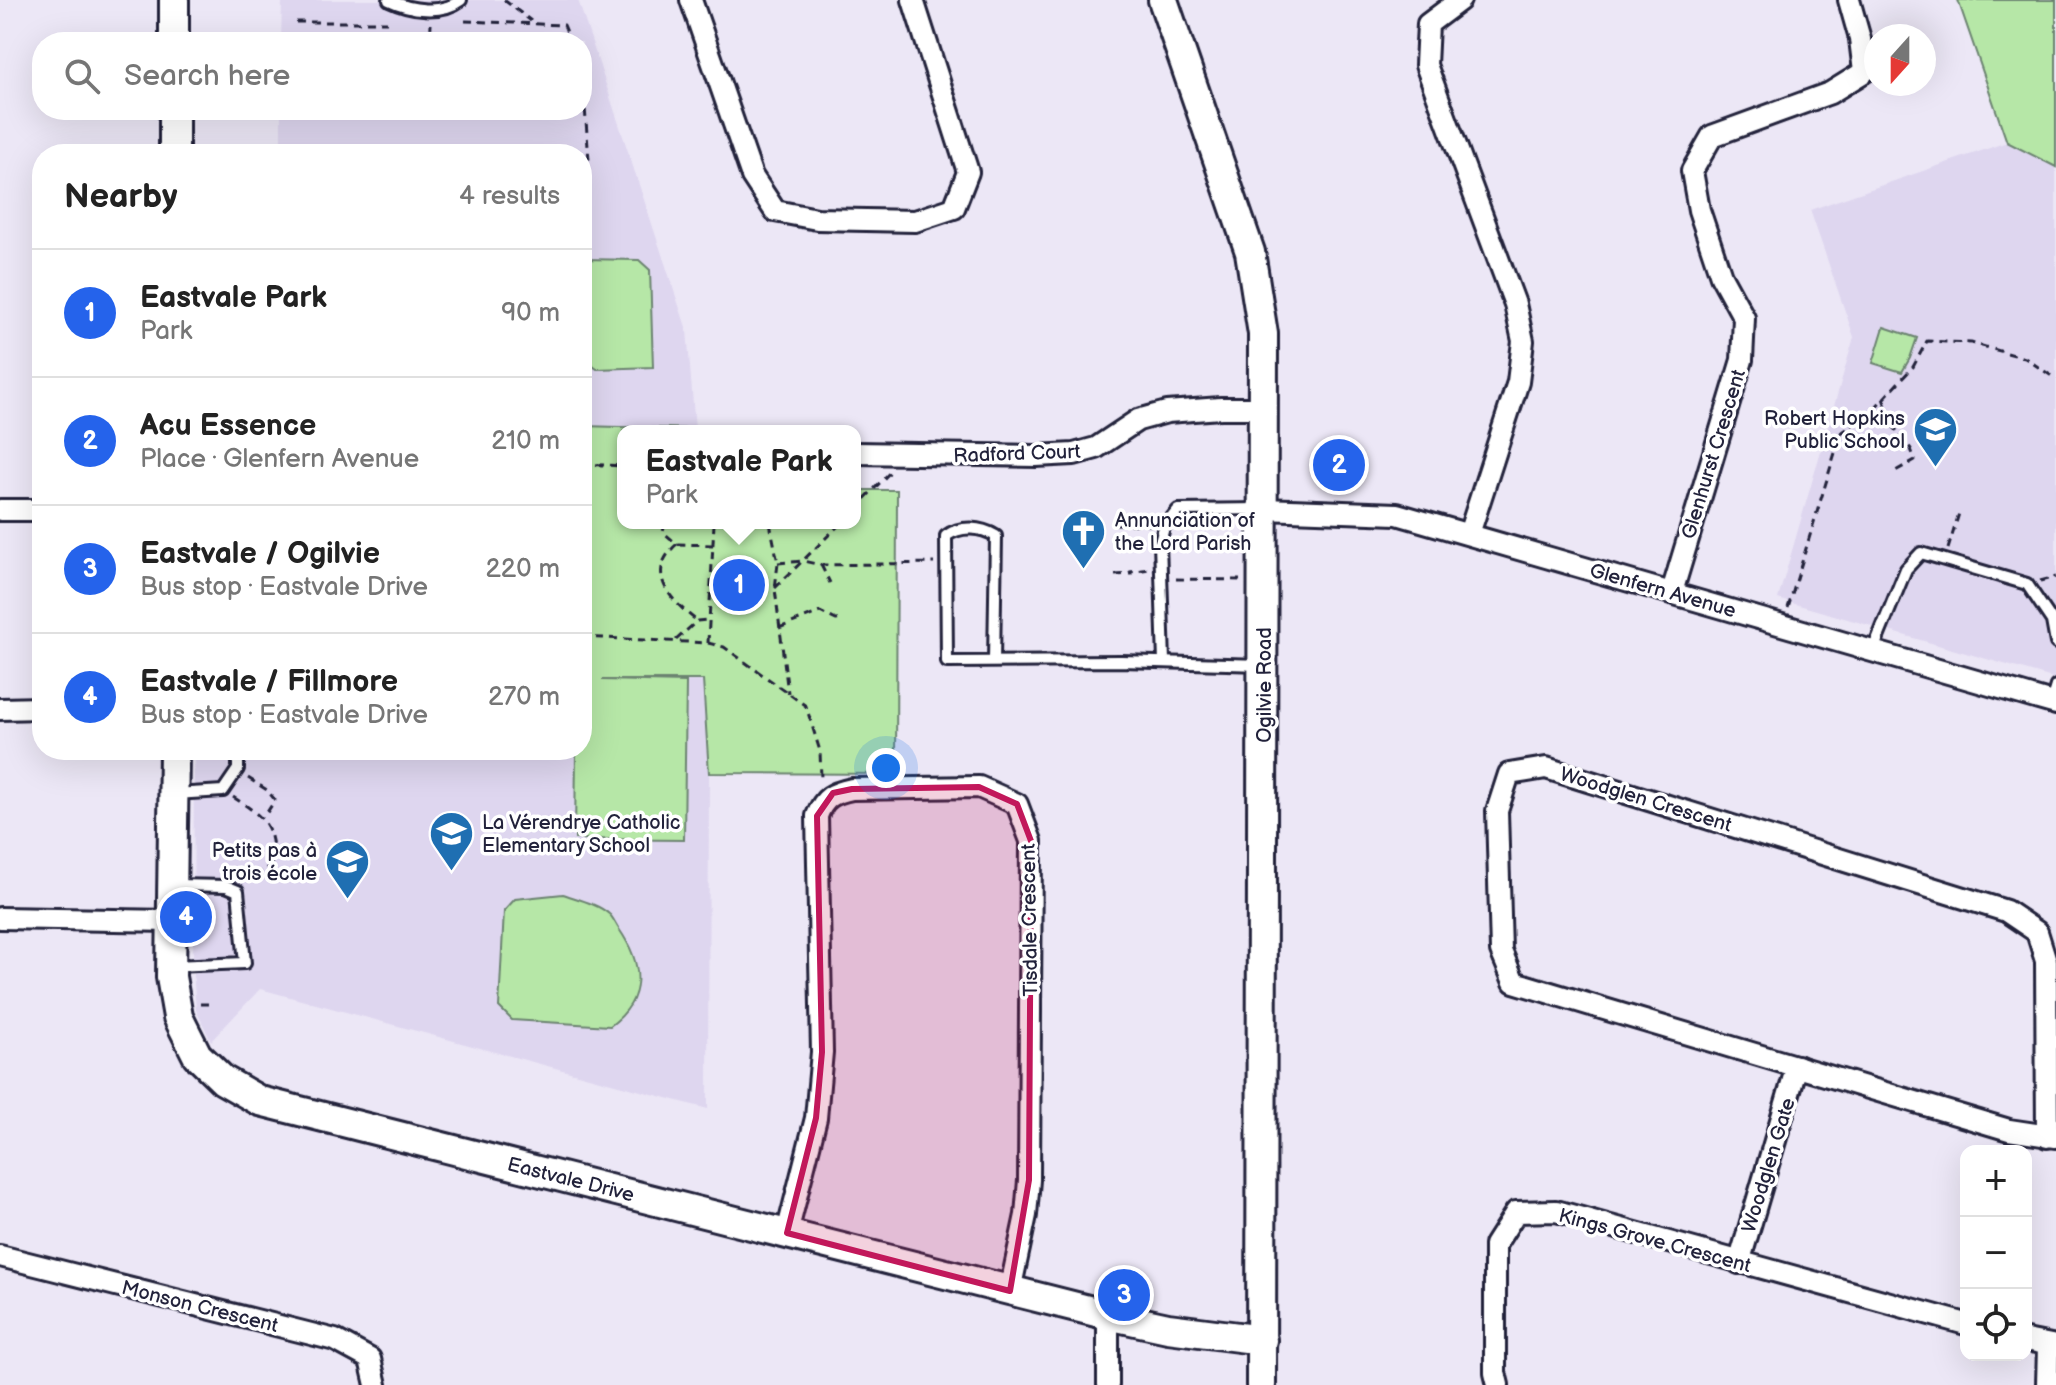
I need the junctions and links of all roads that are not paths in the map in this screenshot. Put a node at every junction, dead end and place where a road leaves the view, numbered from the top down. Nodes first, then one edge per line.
1 (174, 0) edge
2 (389, 0) edge
3 (461, 0) edge
4 (691, 0) edge
5 (913, 0) edge
6 (1163, 0) edge
7 (1460, 0) edge
8 (1849, 0) edge
9 (174, 32) edge
10 (174, 120) edge
11 (174, 144) edge
12 (1264, 408) junction
13 (861, 453) edge
14 (1264, 509) junction
15 (0, 510) edge
16 (32, 510) edge
17 (1469, 534) junction
18 (1672, 592) junction
19 (2056, 643) edge
20 (1873, 650) junction
21 (994, 661) junction
22 (1164, 662) junction
23 (1264, 665) junction
24 (2054, 697) edge
25 (32, 708) edge
26 (0, 709) edge
27 (174, 760) edge
28 (238, 760) edge
29 (173, 794) junction
30 (171, 885) junction
31 (0, 918) edge
32 (171, 921) junction
33 (171, 966) junction
34 (1797, 1066) junction
35 (2051, 1137) edge
36 (787, 1233) junction
37 (0, 1256) edge
38 (1739, 1263) junction
39 (1010, 1291) junction
40 (1108, 1315) junction
41 (1960, 1322) edge
42 (1262, 1340) junction
43 (2032, 1341) edge
44 (2052, 1346) edge
45 (376, 1385) edge
46 (1108, 1385) edge
47 (1261, 1385) edge
48 (1498, 1385) edge
49 (2047, 1385) edge

1 - 9 street
2 - 3 lane
4 - 5 street
6 - 12 street, Ogilvie Road
7 - 17 street
8 - 18 street, Glenhurst Crescent
10 - 11 street
12 - 13 street, Radford Court
12 - 14 street, Ogilvie Road
14 - 17 street, Glenfern Avenue
14 - 22 lane
14 - 23 street, Ogilvie Road
15 - 16 street
17 - 18 street, Glenfern Avenue
18 - 20 street, Glenfern Avenue
19 - 20 lane
20 - 24 street, Glenfern Avenue
21 - 21 lane
21 - 22 lane
22 - 23 lane
23 - 42 street, Ogilvie Road
25 - 26 street
27 - 29 street, Eastvale Drive
28 - 29 lane
29 - 30 street, Eastvale Drive
30 - 32 street, Eastvale Drive
30 - 33 lane
31 - 32 street
32 - 33 street, Eastvale Drive
33 - 36 street, Eastvale Drive
34 - 35 street, Woodglen Crescent
34 - 35 street, Woodglen Crescent
34 - 38 street, Woodglen Gate
36 - 39 street, Eastvale Drive
36 - 39 street, Tisdale Crescent
37 - 45 street, Monson Crescent
38 - 41 street, Kings Grove Crescent
38 - 48 street, Kings Grove Crescent
39 - 40 street, Eastvale Drive
40 - 42 street, Eastvale Drive
40 - 46 street
42 - 47 street, Ogilvie Road
43 - 44 street
44 - 49 street

